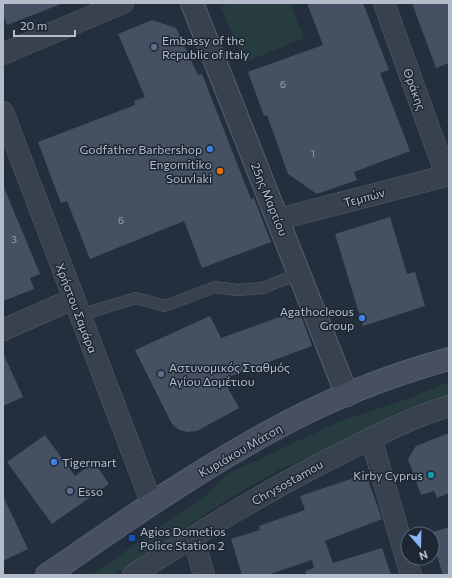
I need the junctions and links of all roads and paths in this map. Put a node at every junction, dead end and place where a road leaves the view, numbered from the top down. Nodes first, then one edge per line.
1 (123, 3) edge
2 (192, 3) edge
3 (384, 3) edge
4 (3, 54) edge
5 (3, 112) edge
6 (447, 175) edge
7 (279, 219) junction
8 (300, 273) junction
9 (76, 307) junction
10 (3, 330) edge
11 (449, 359) edge
12 (347, 395) junction
13 (449, 406) edge
14 (371, 438) junction
15 (152, 504) junction
16 (193, 536) junction
17 (47, 575) edge
18 (133, 575) edge
19 (204, 575) edge
20 (411, 575) edge

1 - 4 street
2 - 7 street, 25ης Μαρτίου
3 - 6 street, Θράκης
5 - 9 street, Χρήστου Σαμάρα
6 - 7 street, Τεμπών
7 - 8 street, 25ης Μαρτίου
8 - 9 lane
8 - 12 street, 25ης Μαρτίου
9 - 10 street
9 - 15 street, Χρήστου Σαμάρα
11 - 12 main road, Κυριάκου Μάτση
12 - 15 main road, Κυριάκου Μάτση
13 - 14 street, Chrysostamou
14 - 16 street, Chrysostamou
14 - 20 street
15 - 17 main road, Κυριάκου Μάτση
16 - 18 street, Chrysostamou
16 - 19 street

